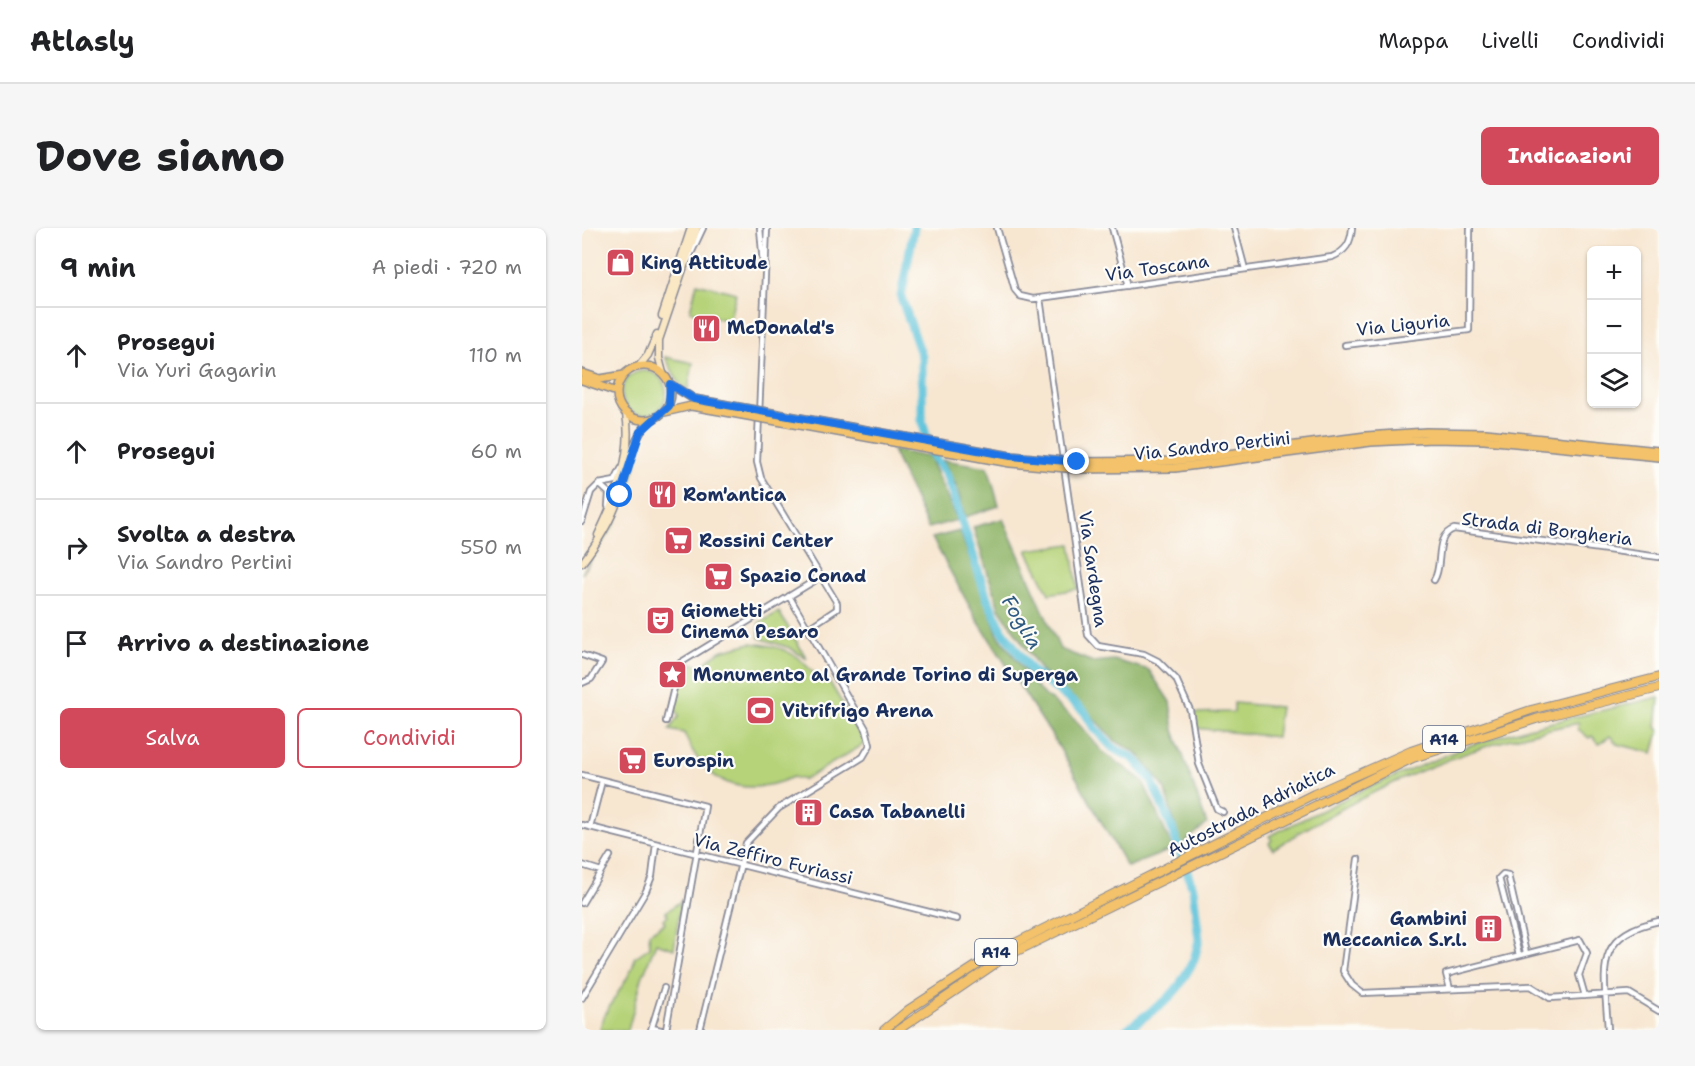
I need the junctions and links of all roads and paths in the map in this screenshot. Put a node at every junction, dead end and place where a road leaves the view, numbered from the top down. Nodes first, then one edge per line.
1 (691, 228) edge
2 (697, 228) edge
3 (703, 228) edge
4 (760, 228) edge
5 (767, 228) edge
6 (997, 228) edge
7 (1112, 228) edge
8 (1234, 228) edge
9 (1352, 228) edge
10 (1470, 228) edge
11 (1245, 269) junction
12 (683, 270) junction
13 (764, 273) junction
14 (1128, 286) junction
15 (1040, 298) junction
16 (1345, 345) dead end
17 (639, 366) junction
18 (582, 372) edge
19 (663, 373) junction
20 (624, 375) junction
21 (582, 380) edge
22 (670, 384) junction
23 (617, 392) junction
24 (721, 407) junction
25 (665, 412) junction
26 (626, 414) junction
27 (651, 420) junction
28 (1659, 451) edge
29 (1659, 457) edge
30 (624, 463) junction
31 (1077, 466) junction
32 (599, 484) junction
33 (608, 512) junction
34 (582, 521) edge
35 (590, 551) junction
36 (1659, 557) edge
37 (582, 563) edge
38 (817, 570) junction
39 (1434, 580) dead end
40 (789, 596) junction
41 (812, 635) junction
42 (582, 655) edge
43 (1659, 677) edge
44 (582, 683) edge
45 (1659, 688) edge
46 (666, 722) dead end
47 (582, 775) edge
48 (602, 781) junction
49 (1223, 812) dead end
50 (582, 825) edge
51 (590, 827) junction
52 (1242, 836) junction
53 (656, 844) junction
54 (697, 854) junction
55 (610, 856) dead end
56 (1358, 859) dead end
57 (582, 865) edge
58 (740, 865) junction
59 (601, 871) junction
60 (1121, 897) junction
61 (582, 903) edge
62 (957, 919) dead end
63 (1659, 921) edge
64 (1526, 953) junction
65 (1519, 955) junction
66 (664, 988) dead end
67 (1450, 989) junction
68 (1606, 994) junction
69 (1585, 996) junction
70 (582, 998) edge
71 (1659, 1011) edge
72 (652, 1029) edge
73 (664, 1030) edge
74 (700, 1030) edge
75 (884, 1030) edge
76 (898, 1030) edge
77 (1608, 1030) edge

1 - 17 main road
2 - 12 main road
3 - 12 street
4 - 13 street
5 - 13 street
6 - 15 street, Via Toscana
7 - 14 street
8 - 11 street
9 - 11 street, Via Toscana
10 - 16 street, Via Liguria
11 - 14 street, Via Toscana
12 - 19 main road
13 - 38 street
14 - 15 street, Via Toscana
15 - 49 street, Via Sardegna
17 - 19 main road
17 - 20 main road
18 - 20 main road
19 - 22 main road
20 - 23 main road
21 - 23 main road
22 - 24 main road, Via Sandro Pertini
22 - 25 main road
23 - 26 main road
24 - 25 main road, Via Sandro Pertini
24 - 31 main road, Via Sandro Pertini, bridge
25 - 27 main road
26 - 27 main road
26 - 30 main road
27 - 35 main road
28 - 31 main road, Via Sandro Pertini
29 - 31 main road, Via Sandro Pertini
30 - 32 street
30 - 33 main road
32 - 33 street
32 - 34 street
33 - 35 main road
35 - 37 main road
36 - 39 street, Strada di Borgheria
38 - 40 street
38 - 41 street
40 - 41 street
40 - 46 street
41 - 58 street
42 - 44 street
43 - 52 highway, Autostrada Adriatica / A14
45 - 52 highway, Autostrada Adriatica / A14
47 - 48 street
48 - 51 street
48 - 54 street
50 - 51 street, Via Zeffiro Furiassi
51 - 53 street, Via Zeffiro Furiassi
52 - 60 highway, Autostrada Adriatica / A14
53 - 54 street, Via Zeffiro Furiassi
53 - 70 street
54 - 58 street, Via Zeffiro Furiassi
54 - 73 street
55 - 59 street
56 - 67 street
57 - 59 street
58 - 62 street, Via Zeffiro Furiassi
58 - 74 street
59 - 61 street
60 - 75 highway, Autostrada Adriatica / A14
60 - 76 highway, Autostrada Adriatica / A14
63 - 68 street
64 - 65 street
64 - 65 street
64 - 69 street
65 - 67 street
66 - 72 street
67 - 69 street
68 - 69 street
68 - 71 street
68 - 77 street
72 - 73 street

